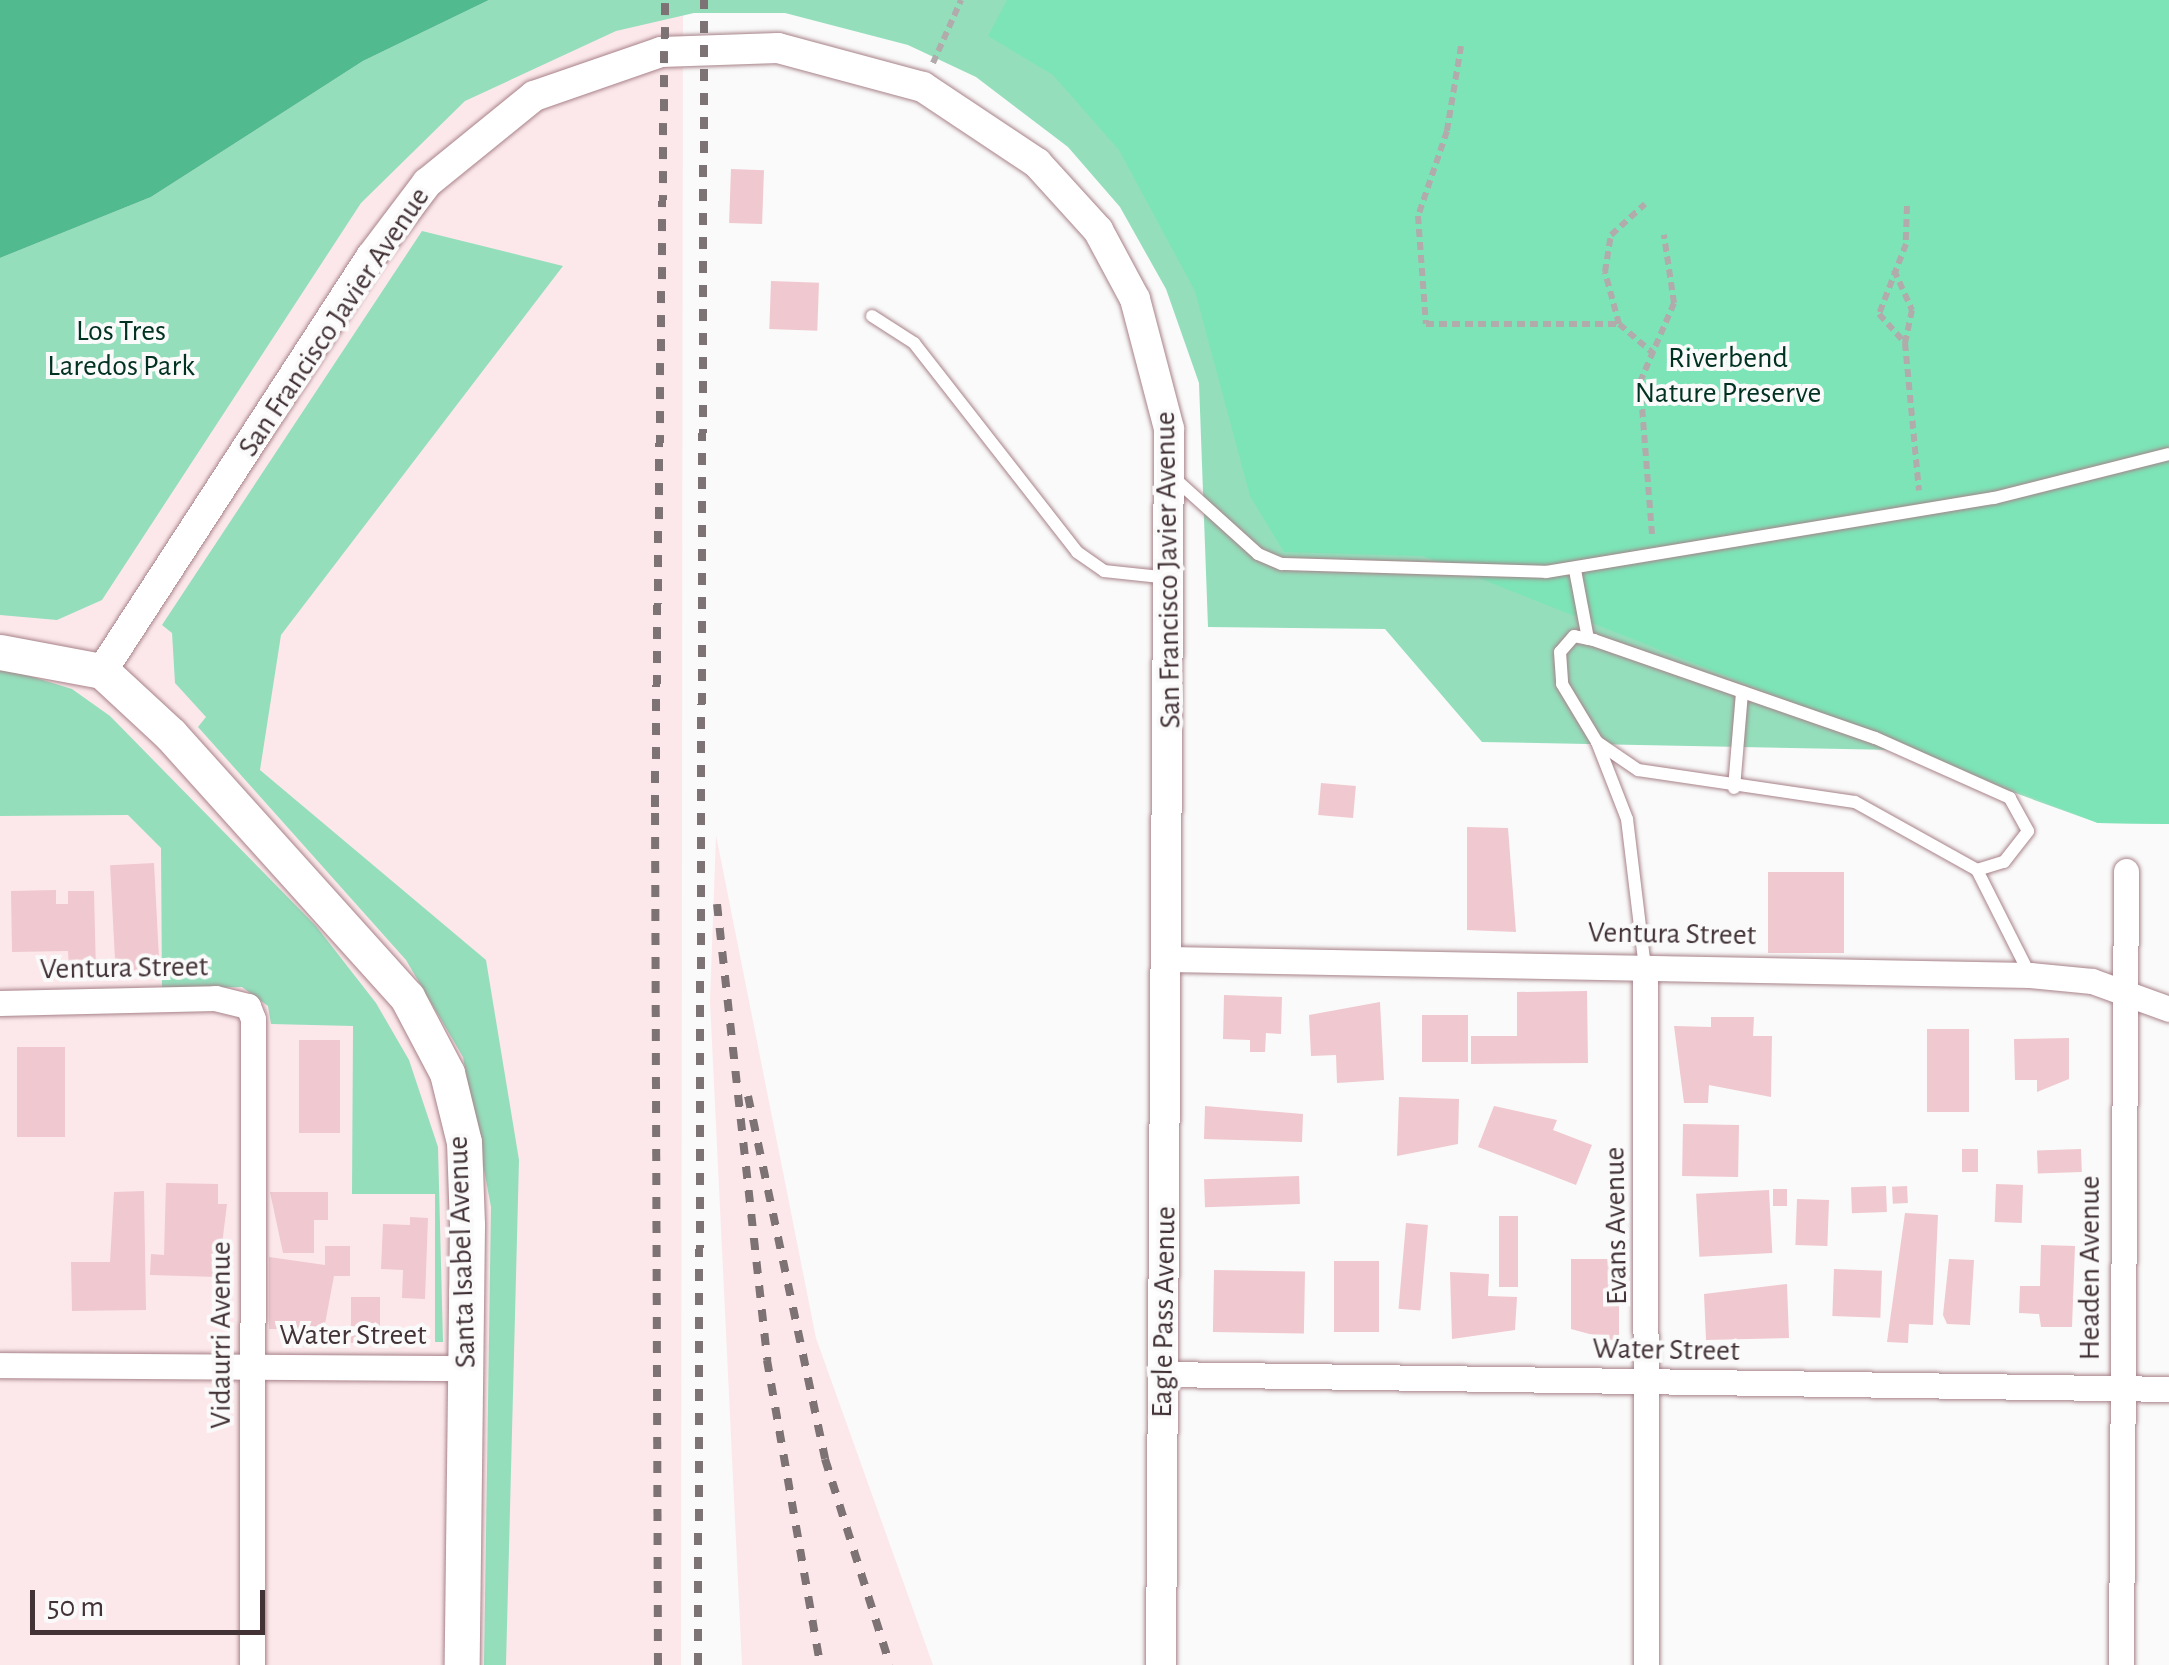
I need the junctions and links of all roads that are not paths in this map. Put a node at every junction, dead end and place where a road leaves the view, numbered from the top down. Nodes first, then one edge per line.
1 (872, 316) dead end
2 (2169, 454) edge
3 (1172, 476) junction
4 (1576, 570) junction
5 (1173, 578) junction
6 (1588, 639) junction
7 (0, 652) edge
8 (102, 672) junction
9 (1742, 692) junction
10 (1597, 742) junction
11 (1734, 788) junction
12 (1977, 870) junction
13 (2126, 871) dead end
14 (1168, 959) junction
15 (1646, 966) junction
16 (2030, 975) junction
17 (2124, 992) junction
18 (0, 1003) edge
19 (248, 1006) joint
20 (2169, 1009) edge
21 (0, 1365) edge
22 (256, 1367) junction
23 (466, 1368) junction
24 (1162, 1374) junction
25 (1650, 1382) junction
26 (2122, 1388) junction
27 (2169, 1390) edge
28 (252, 1665) edge
29 (462, 1665) edge
30 (1161, 1665) edge
31 (1646, 1665) edge
32 (2121, 1665) edge

1 - 5 lane
2 - 4 lane
3 - 4 lane
3 - 5 street, San Francisco Javier Avenue
3 - 8 street, San Francisco Javier Avenue
4 - 6 lane
5 - 14 street, San Francisco Javier Avenue
6 - 9 lane
6 - 10 lane
7 - 8 main road
8 - 23 main road, Santa Isabel Avenue
9 - 11 lane
9 - 12 lane
10 - 11 lane
10 - 15 lane
11 - 12 lane
12 - 16 lane
13 - 17 street, Headen Avenue
14 - 15 street, Ventura Street
14 - 24 street, Eagle Pass Avenue
15 - 16 street, Ventura Street
15 - 25 street, Evans Avenue
16 - 17 street, Ventura Street
17 - 20 street, Ventura Street
17 - 26 street, Headen Avenue
18 - 19 street, Ventura Street
19 - 22 street, Vidaurri Avenue
21 - 22 street, Water Street
22 - 23 street, Water Street
22 - 28 street, Vidaurri Avenue
23 - 29 main road, Santa Isabel Avenue
24 - 25 street, Water Street
24 - 30 street, Eagle Pass Avenue
25 - 26 street, Water Street
25 - 31 street, Evans Avenue
26 - 27 street, Water Street
26 - 32 street, Headen Avenue

